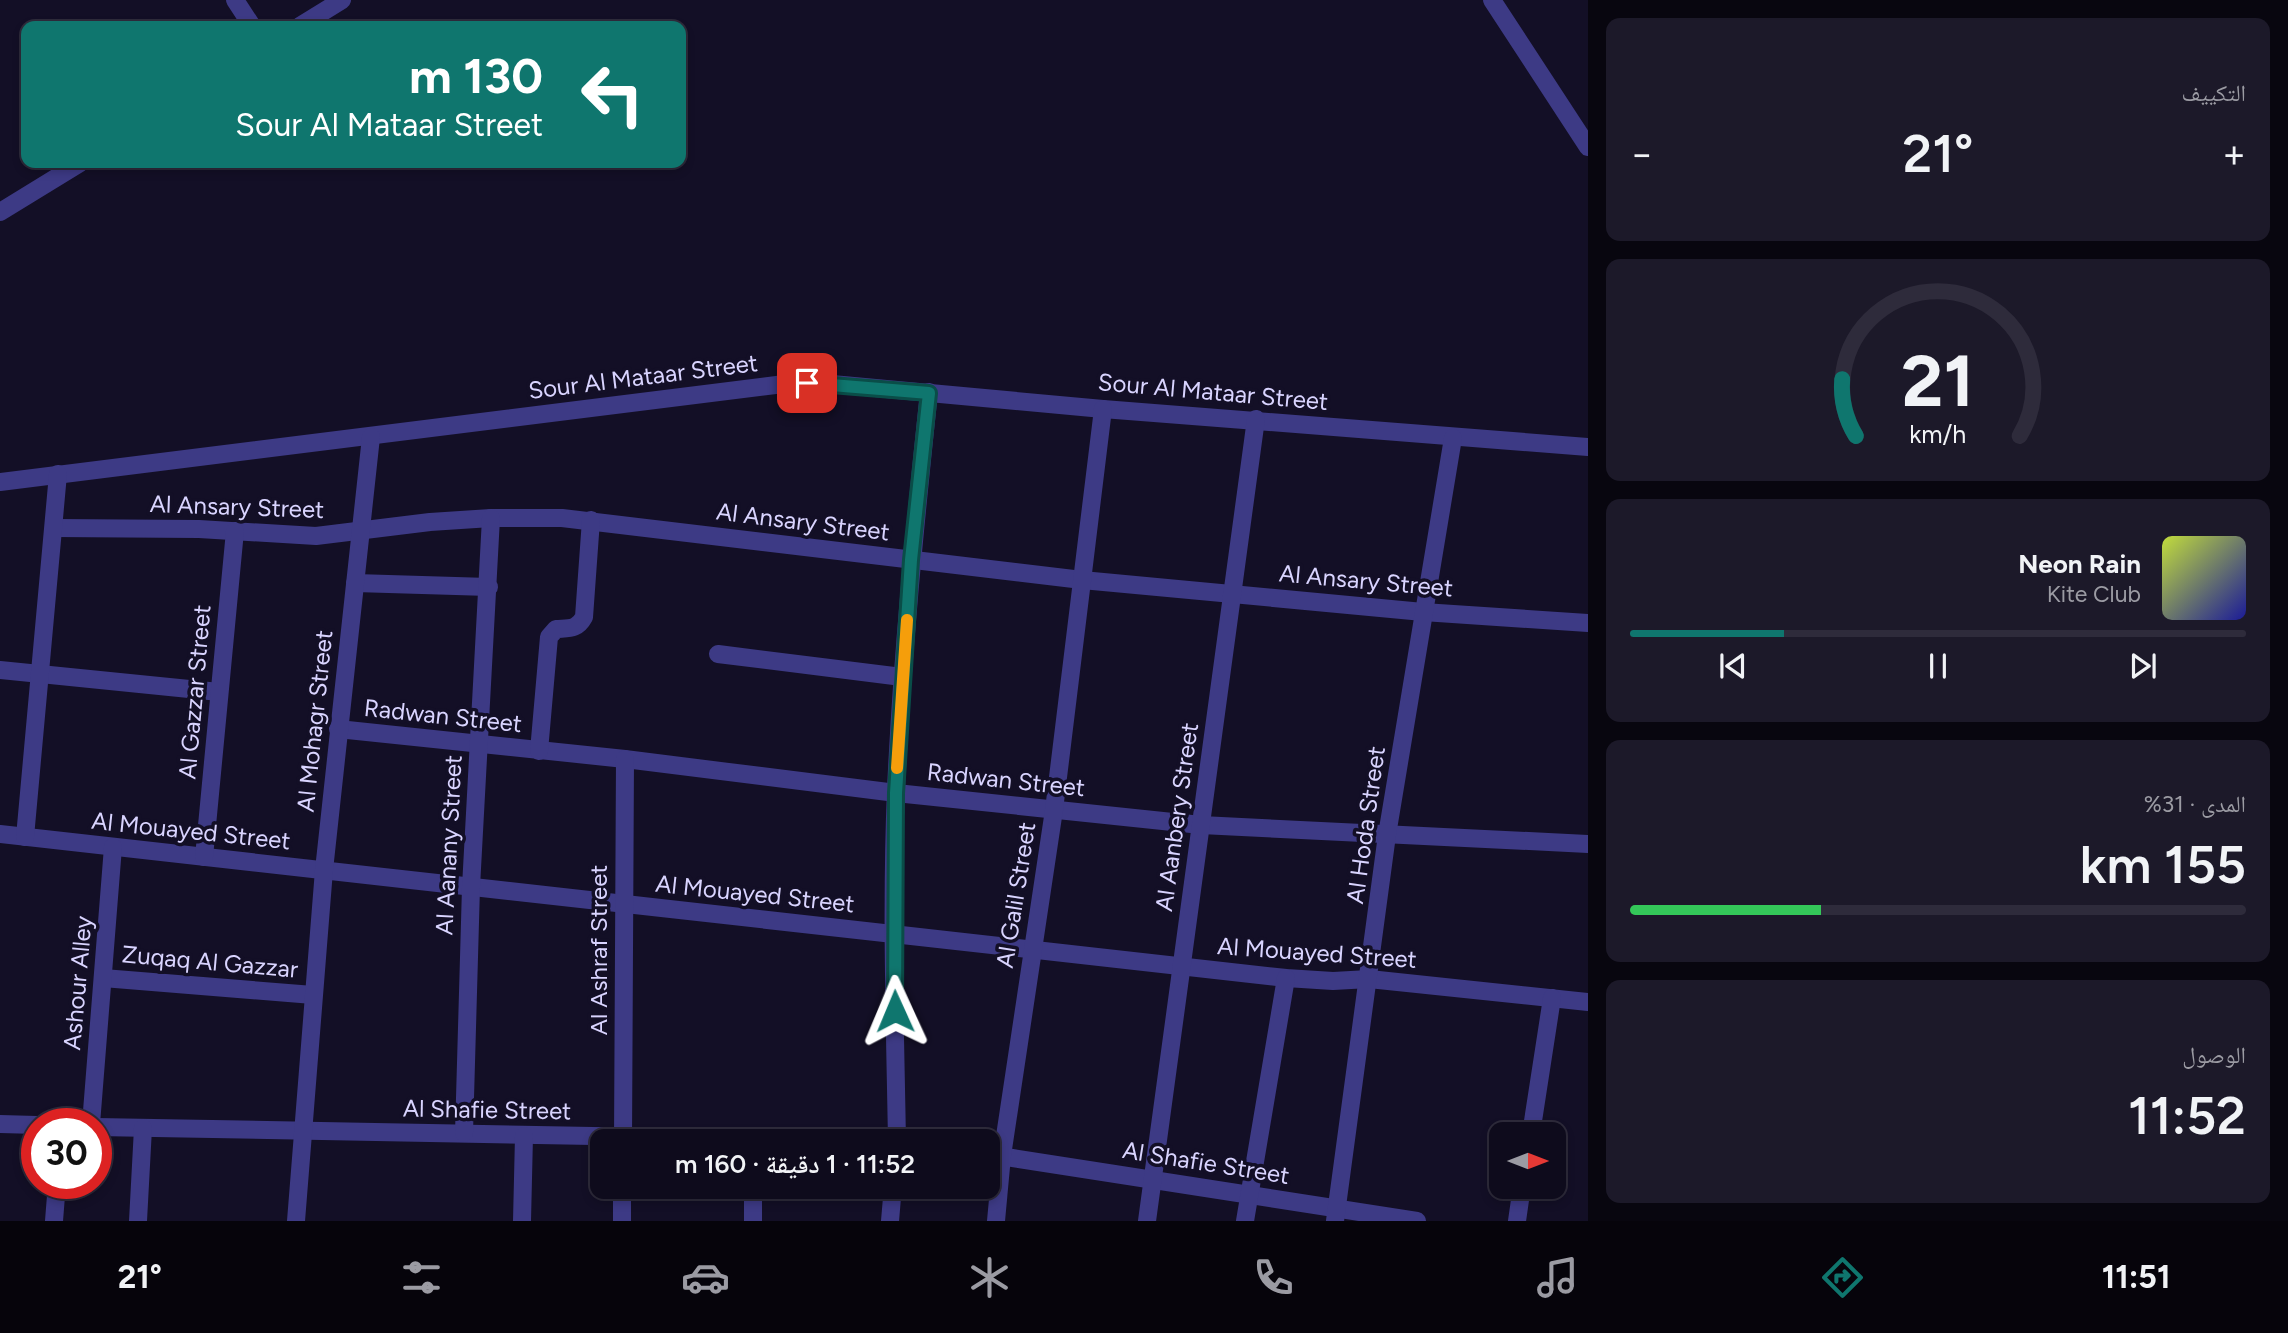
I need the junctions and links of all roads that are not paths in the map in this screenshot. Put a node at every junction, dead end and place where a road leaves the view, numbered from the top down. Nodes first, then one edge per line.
1 (235, 0) edge
2 (342, 0) edge
3 (1492, 0) edge
4 (249, 21) edge
5 (308, 21) edge
6 (1588, 148) edge
7 (71, 168) edge
8 (0, 211) edge
9 (929, 393) junction
10 (1103, 409) junction
11 (1256, 419) junction
12 (371, 437) junction
13 (1453, 438) junction
14 (1588, 447) edge
15 (58, 474) junction
16 (0, 482) edge
17 (491, 518) junction
18 (591, 520) junction
19 (54, 528) junction
20 (235, 531) junction
21 (361, 531) junction
22 (911, 560) junction
23 (1082, 580) junction
24 (355, 583) junction
25 (489, 587) junction
26 (1232, 593) junction
27 (1423, 612) junction
28 (1588, 623) edge
29 (718, 654) dead end
30 (0, 670) edge
31 (40, 674) junction
32 (902, 677) junction
33 (219, 692) junction
34 (338, 729) junction
35 (479, 744) junction
36 (539, 751) junction
37 (625, 759) junction
38 (896, 793) junction
39 (1054, 810) junction
40 (1201, 825) junction
41 (0, 834) edge
42 (1387, 835) junction
43 (25, 836) junction
44 (1588, 844) edge
45 (113, 847) junction
46 (204, 857) junction
47 (324, 870) junction
48 (471, 887) junction
49 (623, 904) junction
50 (894, 934) junction
51 (1032, 949) junction
52 (1181, 967) junction
53 (103, 978) junction
54 (1286, 978) junction
55 (1369, 979) junction
56 (313, 995) junction
57 (1552, 998) junction
58 (1588, 1002) edge
59 (93, 1108) edge
60 (1533, 1122) edge
61 (0, 1124) edge
62 (21, 1125) edge
63 (112, 1128) edge
64 (143, 1128) junction
65 (623, 1129) edge
66 (897, 1129) edge
67 (999, 1129) edge
68 (302, 1130) junction
69 (464, 1133) junction
70 (524, 1136) junction
71 (590, 1138) edge
72 (1000, 1156) edge
73 (1151, 1180) junction
74 (1250, 1195) junction
75 (56, 1199) edge
76 (622, 1199) edge
77 (753, 1199) edge
78 (892, 1199) edge
79 (995, 1199) edge
80 (1520, 1199) edge
81 (1336, 1215) edge
82 (753, 1220) edge
83 (54, 1221) edge
84 (138, 1221) edge
85 (296, 1221) edge
86 (522, 1221) edge
87 (621, 1221) edge
88 (890, 1221) edge
89 (996, 1221) edge
90 (1147, 1221) edge
91 (1245, 1221) edge
92 (1417, 1221) edge
93 (1517, 1221) edge

1 - 4 street
2 - 5 street
3 - 6 street
7 - 8 street
9 - 10 street, Sour Al Mataar Street
9 - 12 street, Sour Al Mataar Street
9 - 22 street
10 - 11 street, Sour Al Mataar Street
10 - 23 street, Al Galil Street
11 - 13 street, Sour Al Mataar Street
11 - 26 street, Al Aanbery Street
12 - 15 street, Sour Al Mataar Street
12 - 21 street, Al Mohagr Street
13 - 14 street, Sour Al Mataar Street
13 - 27 street, Al Hoda Street
15 - 16 street, Sour Al Mataar Street
15 - 19 street
17 - 18 street, Al Ansary Street
17 - 21 street, Al Ansary Street
17 - 25 street, Al Aanany Street
18 - 22 street, Al Ansary Street
18 - 36 street
19 - 20 street, Al Ansary Street
19 - 31 street
20 - 21 street, Al Ansary Street
20 - 33 street, Al Gazzar Street
21 - 24 street, Al Mohagr Street
22 - 23 street, Al Ansary Street
22 - 32 street
23 - 26 street, Al Ansary Street
23 - 39 street, Al Galil Street
24 - 25 street
24 - 34 street, Al Mohagr Street
25 - 35 street, Al Aanany Street
26 - 27 street, Al Ansary Street
26 - 40 street, Al Aanbery Street
27 - 28 street, Al Ansary Street
27 - 42 street, Al Hoda Street
29 - 32 street
30 - 31 street
31 - 33 street
31 - 43 street
32 - 38 street
33 - 46 street, Al Gazzar Street
34 - 35 street, Radwan Street
34 - 47 street, Al Mohagr Street
35 - 36 street, Radwan Street
35 - 48 street, Al Aanany Street
36 - 37 street, Radwan Street
37 - 38 street, Radwan Street
37 - 49 street, Al Ashraf Street
38 - 39 street, Radwan Street
38 - 50 street
39 - 40 street, Radwan Street
39 - 51 street, Al Galil Street
40 - 42 street, Radwan Street
40 - 52 street, Al Aanbery Street
41 - 43 street, Al Mouayed Street
42 - 44 street, Radwan Street
42 - 55 street, Al Hoda Street
43 - 45 street, Al Mouayed Street
45 - 46 street, Al Mouayed Street
45 - 53 street, Ashour Alley
46 - 47 street, Al Mouayed Street
47 - 48 street, Al Mouayed Street
47 - 56 street, Al Mohagr Street
48 - 49 street, Al Mouayed Street
48 - 69 street, Al Aanany Street
49 - 50 street, Al Mouayed Street
49 - 65 street, Al Ashraf Street
50 - 51 street, Al Mouayed Street
50 - 66 street
51 - 52 street, Al Mouayed Street
51 - 67 street, Al Galil Street
52 - 54 street, Al Mouayed Street
52 - 73 street, Al Aanbery Street
53 - 56 street, Zuqaq Al Gazzar
53 - 59 street, Ashour Alley
54 - 55 street, Al Mouayed Street
54 - 74 street
55 - 57 street, Al Mouayed Street
55 - 81 street, Al Hoda Street
56 - 68 street, Al Mohagr Street
57 - 58 street, Al Mouayed Street
57 - 60 street
61 - 62 street
63 - 64 street, Al Shafie Street
64 - 68 street, Al Shafie Street
64 - 84 street
68 - 69 street, Al Shafie Street
68 - 85 street, Al Mohagr Street
69 - 70 street, Al Shafie Street
70 - 71 street, Al Shafie Street
70 - 86 street
72 - 73 street, Al Shafie Street
73 - 74 street, Al Shafie Street
73 - 90 street, Al Aanbery Street
74 - 81 street, Al Shafie Street
74 - 91 street
75 - 83 street
76 - 87 street
77 - 82 street
78 - 88 street
79 - 89 street, Al Galil Street
80 - 93 street
81 - 92 street, Al Shafie Street

